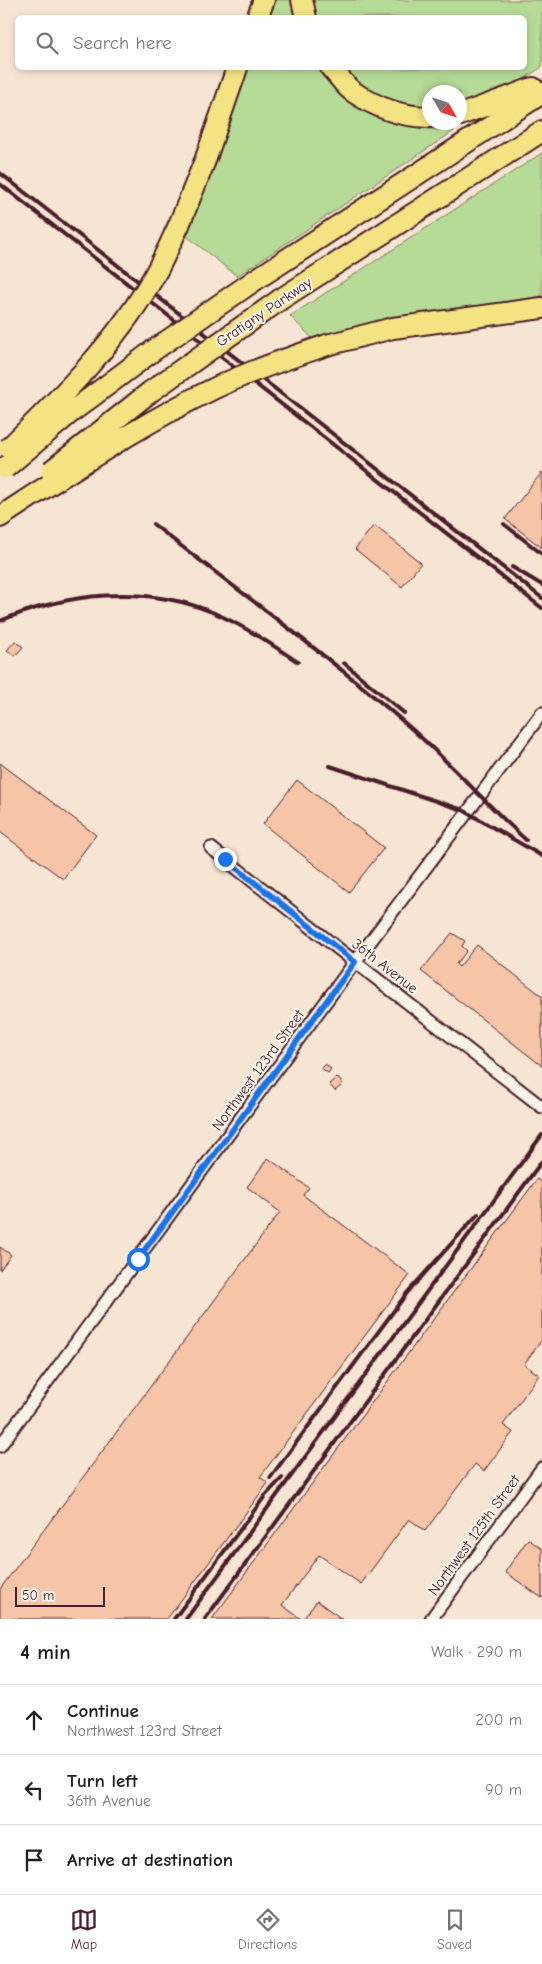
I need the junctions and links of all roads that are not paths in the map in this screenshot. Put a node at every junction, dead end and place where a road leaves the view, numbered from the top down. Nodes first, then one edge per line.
1 (264, 0) edge
2 (302, 0) edge
3 (258, 15) edge
4 (305, 15) edge
5 (236, 70) edge
6 (333, 70) edge
7 (542, 84) edge
8 (542, 93) edge
9 (467, 113) edge
10 (422, 117) edge
11 (542, 131) edge
12 (542, 308) edge
13 (2, 465) edge
14 (33, 491) junction
15 (0, 515) edge
16 (542, 713) edge
17 (211, 848) dead end
18 (355, 962) junction
19 (542, 1107) edge
20 (0, 1446) edge
21 (542, 1468) edge
22 (431, 1619) edge

1 - 3 highway
2 - 4 highway
5 - 13 highway, bridge
6 - 10 highway
7 - 9 highway
8 - 13 highway, Gratigny Parkway, bridge
11 - 14 highway, Gratigny Parkway, bridge
12 - 14 highway, bridge
14 - 15 highway
16 - 18 street, Northwest 123rd Street
17 - 18 street, 36th Avenue
18 - 19 street, 36th Avenue
18 - 20 street, Northwest 123rd Street
21 - 22 street, Northwest 125th Street

